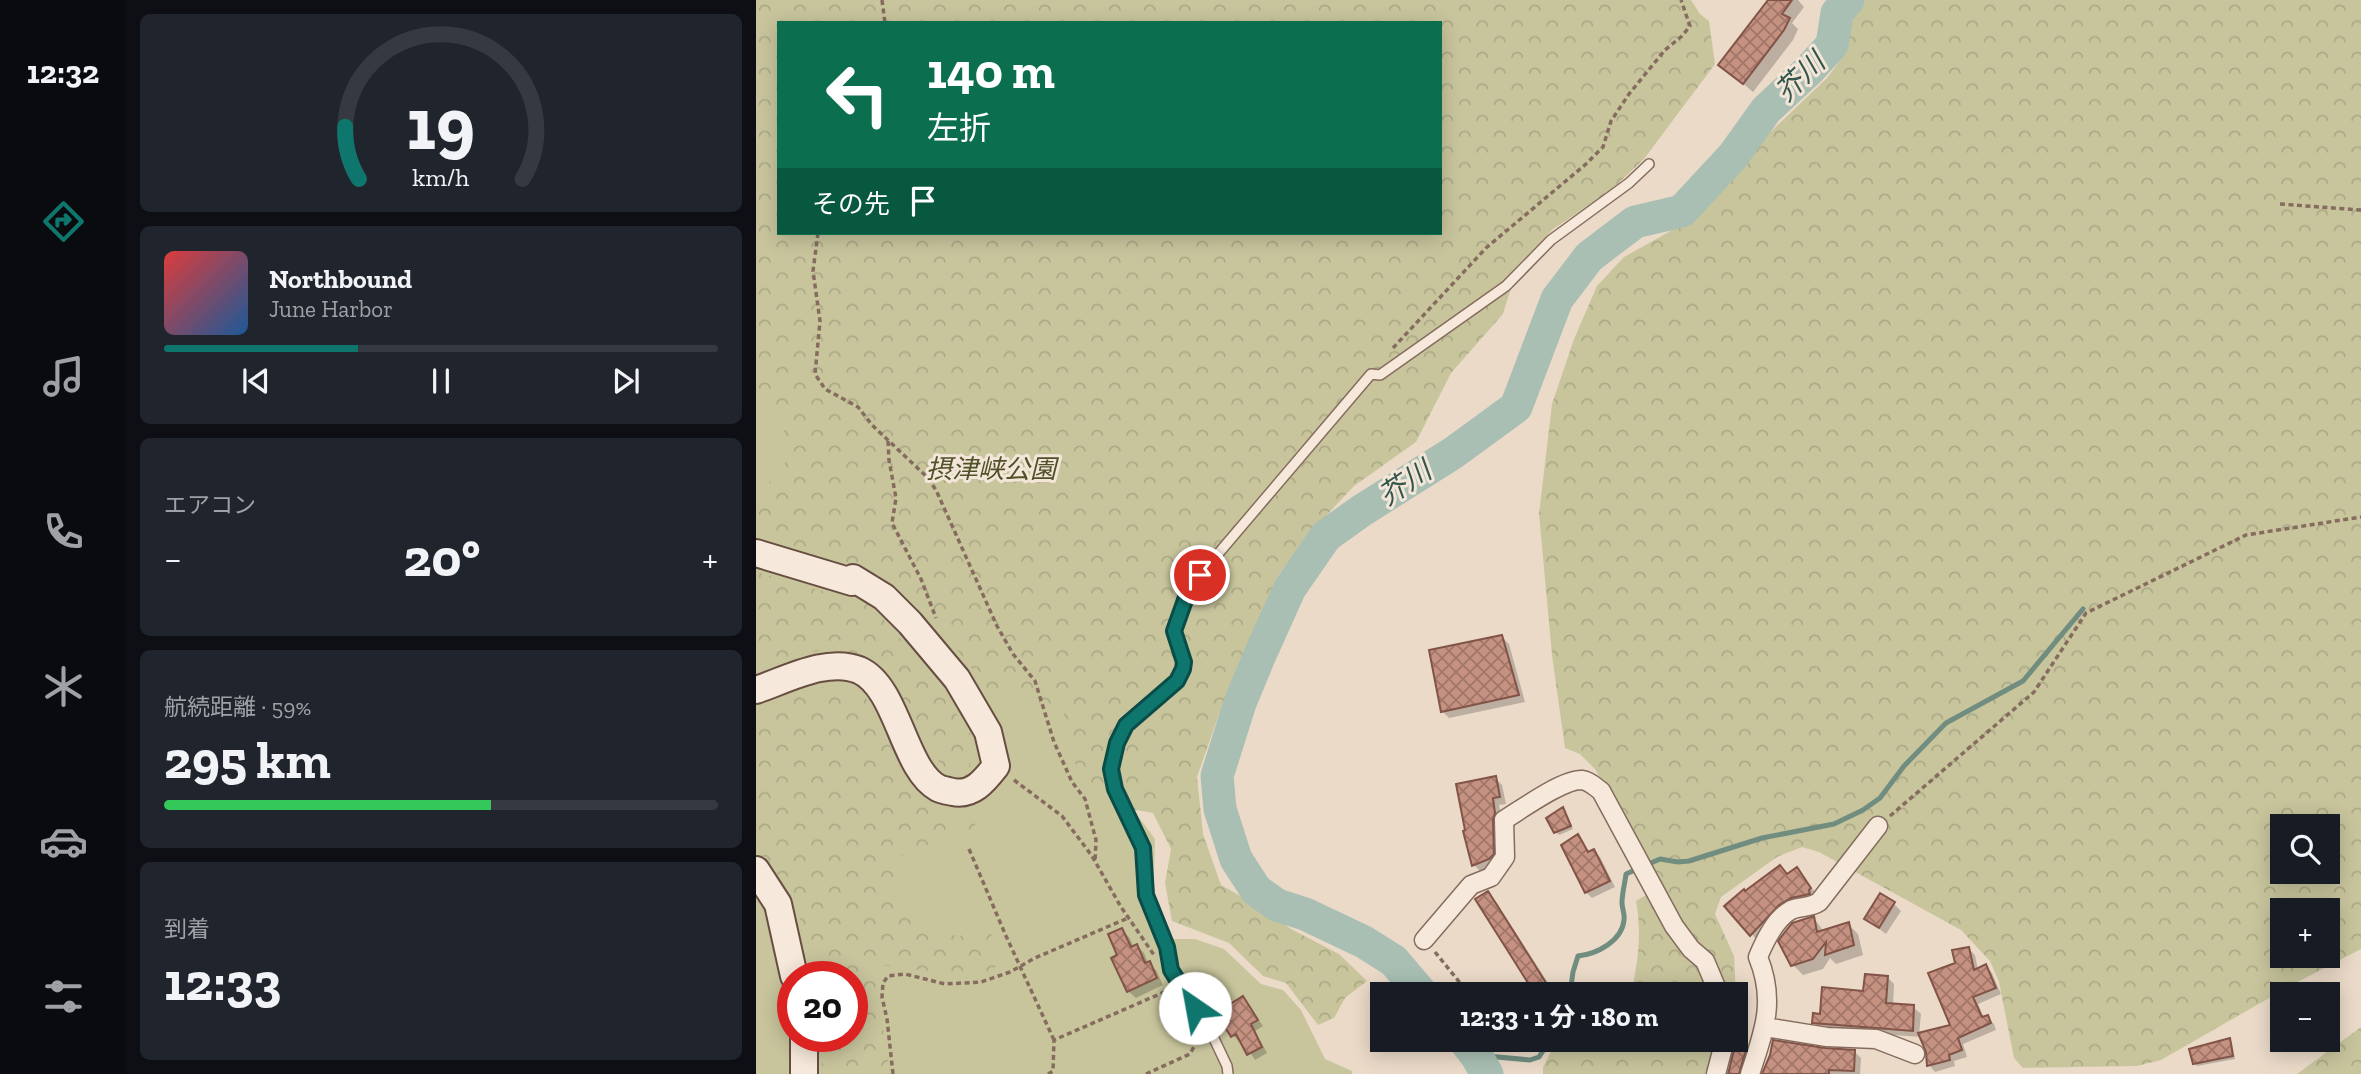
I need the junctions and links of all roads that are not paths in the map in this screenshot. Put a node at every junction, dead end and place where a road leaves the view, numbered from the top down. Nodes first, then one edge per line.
1 (1648, 164) dead end
2 (756, 553) edge
3 (756, 690) edge
4 (1878, 826) road end
5 (756, 870) edge
6 (1424, 940) road end
7 (791, 961) edge
8 (1714, 982) edge
9 (1765, 1027) junction
10 (804, 1052) edge
11 (1722, 1052) edge
12 (1914, 1054) dead end
13 (804, 1074) edge
14 (1228, 1074) edge
15 (1716, 1074) edge
16 (1750, 1074) edge

1 - 14 lane
2 - 3 street
4 - 9 street
5 - 7 street
6 - 8 street
9 - 12 street
9 - 16 street
10 - 13 street
11 - 15 street

